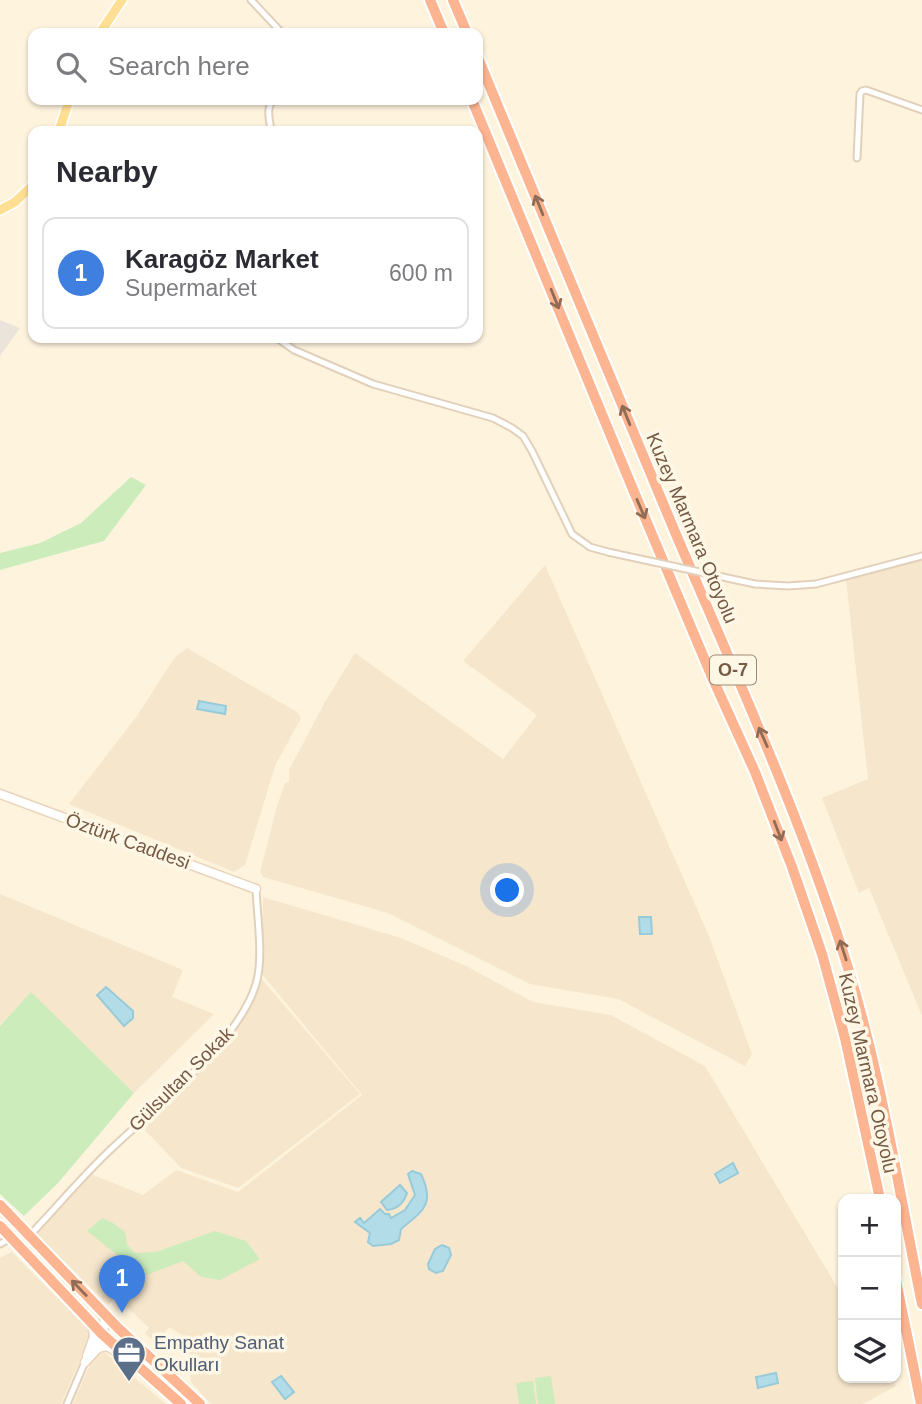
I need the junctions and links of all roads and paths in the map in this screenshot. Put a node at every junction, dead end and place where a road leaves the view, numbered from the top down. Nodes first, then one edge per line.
1 (122, 0) edge
2 (251, 0) edge
3 (430, 0) edge
4 (453, 0) edge
5 (103, 28) edge
6 (277, 28) edge
7 (442, 28) edge
8 (465, 28) edge
9 (483, 70) edge
10 (67, 105) edge
11 (269, 105) edge
12 (474, 105) edge
13 (922, 110) edge
14 (61, 126) edge
15 (270, 126) edge
16 (483, 126) edge
17 (483, 127) edge
18 (857, 158) dead end
19 (28, 190) edge
20 (0, 210) edge
21 (284, 343) edge
22 (922, 556) edge
23 (0, 794) edge
24 (256, 888) joint
25 (879, 1194) edge
26 (0, 1205) edge
27 (0, 1226) edge
28 (29, 1236) junction
29 (11, 1238) junction
30 (0, 1244) edge
31 (922, 1304) edge
32 (901, 1306) edge
33 (103, 1314) junction
34 (118, 1328) junction
35 (100, 1334) junction
36 (97, 1348) junction
37 (127, 1357) junction
38 (85, 1363) junction
39 (162, 1370) junction
40 (155, 1382) junction
41 (67, 1404) edge
42 (181, 1404) edge
43 (200, 1404) edge
44 (921, 1404) edge

1 - 5 main road
2 - 6 street
3 - 7 highway
4 - 8 highway
31 -> 9 highway, Kuzey Marmara Otoyolu / O-7
10 - 14 main road
11 - 15 street
12 -> 16 highway, Kuzey Marmara Otoyolu / O-7
13 - 18 street
17 -> 25 highway, Kuzey Marmara Otoyolu / O-7
19 - 20 main road
21 - 22 street, bridge
23 - 24 street, Öztürk Caddesi
24 - 28 street, Gülsultan Sokak
26 - 28 highway
27 - 29 highway
33 -> 28 highway
29 - 30 street
29 - 35 highway
32 - 44 highway
33 - 34 highway
33 - 35 street
34 - 35 street
34 - 39 highway
35 - 36 street
35 - 37 highway
35 - 38 street
36 - 37 street
36 - 38 street
37 - 40 highway
38 - 41 street
39 - 40 street
39 - 43 highway
40 - 42 highway

